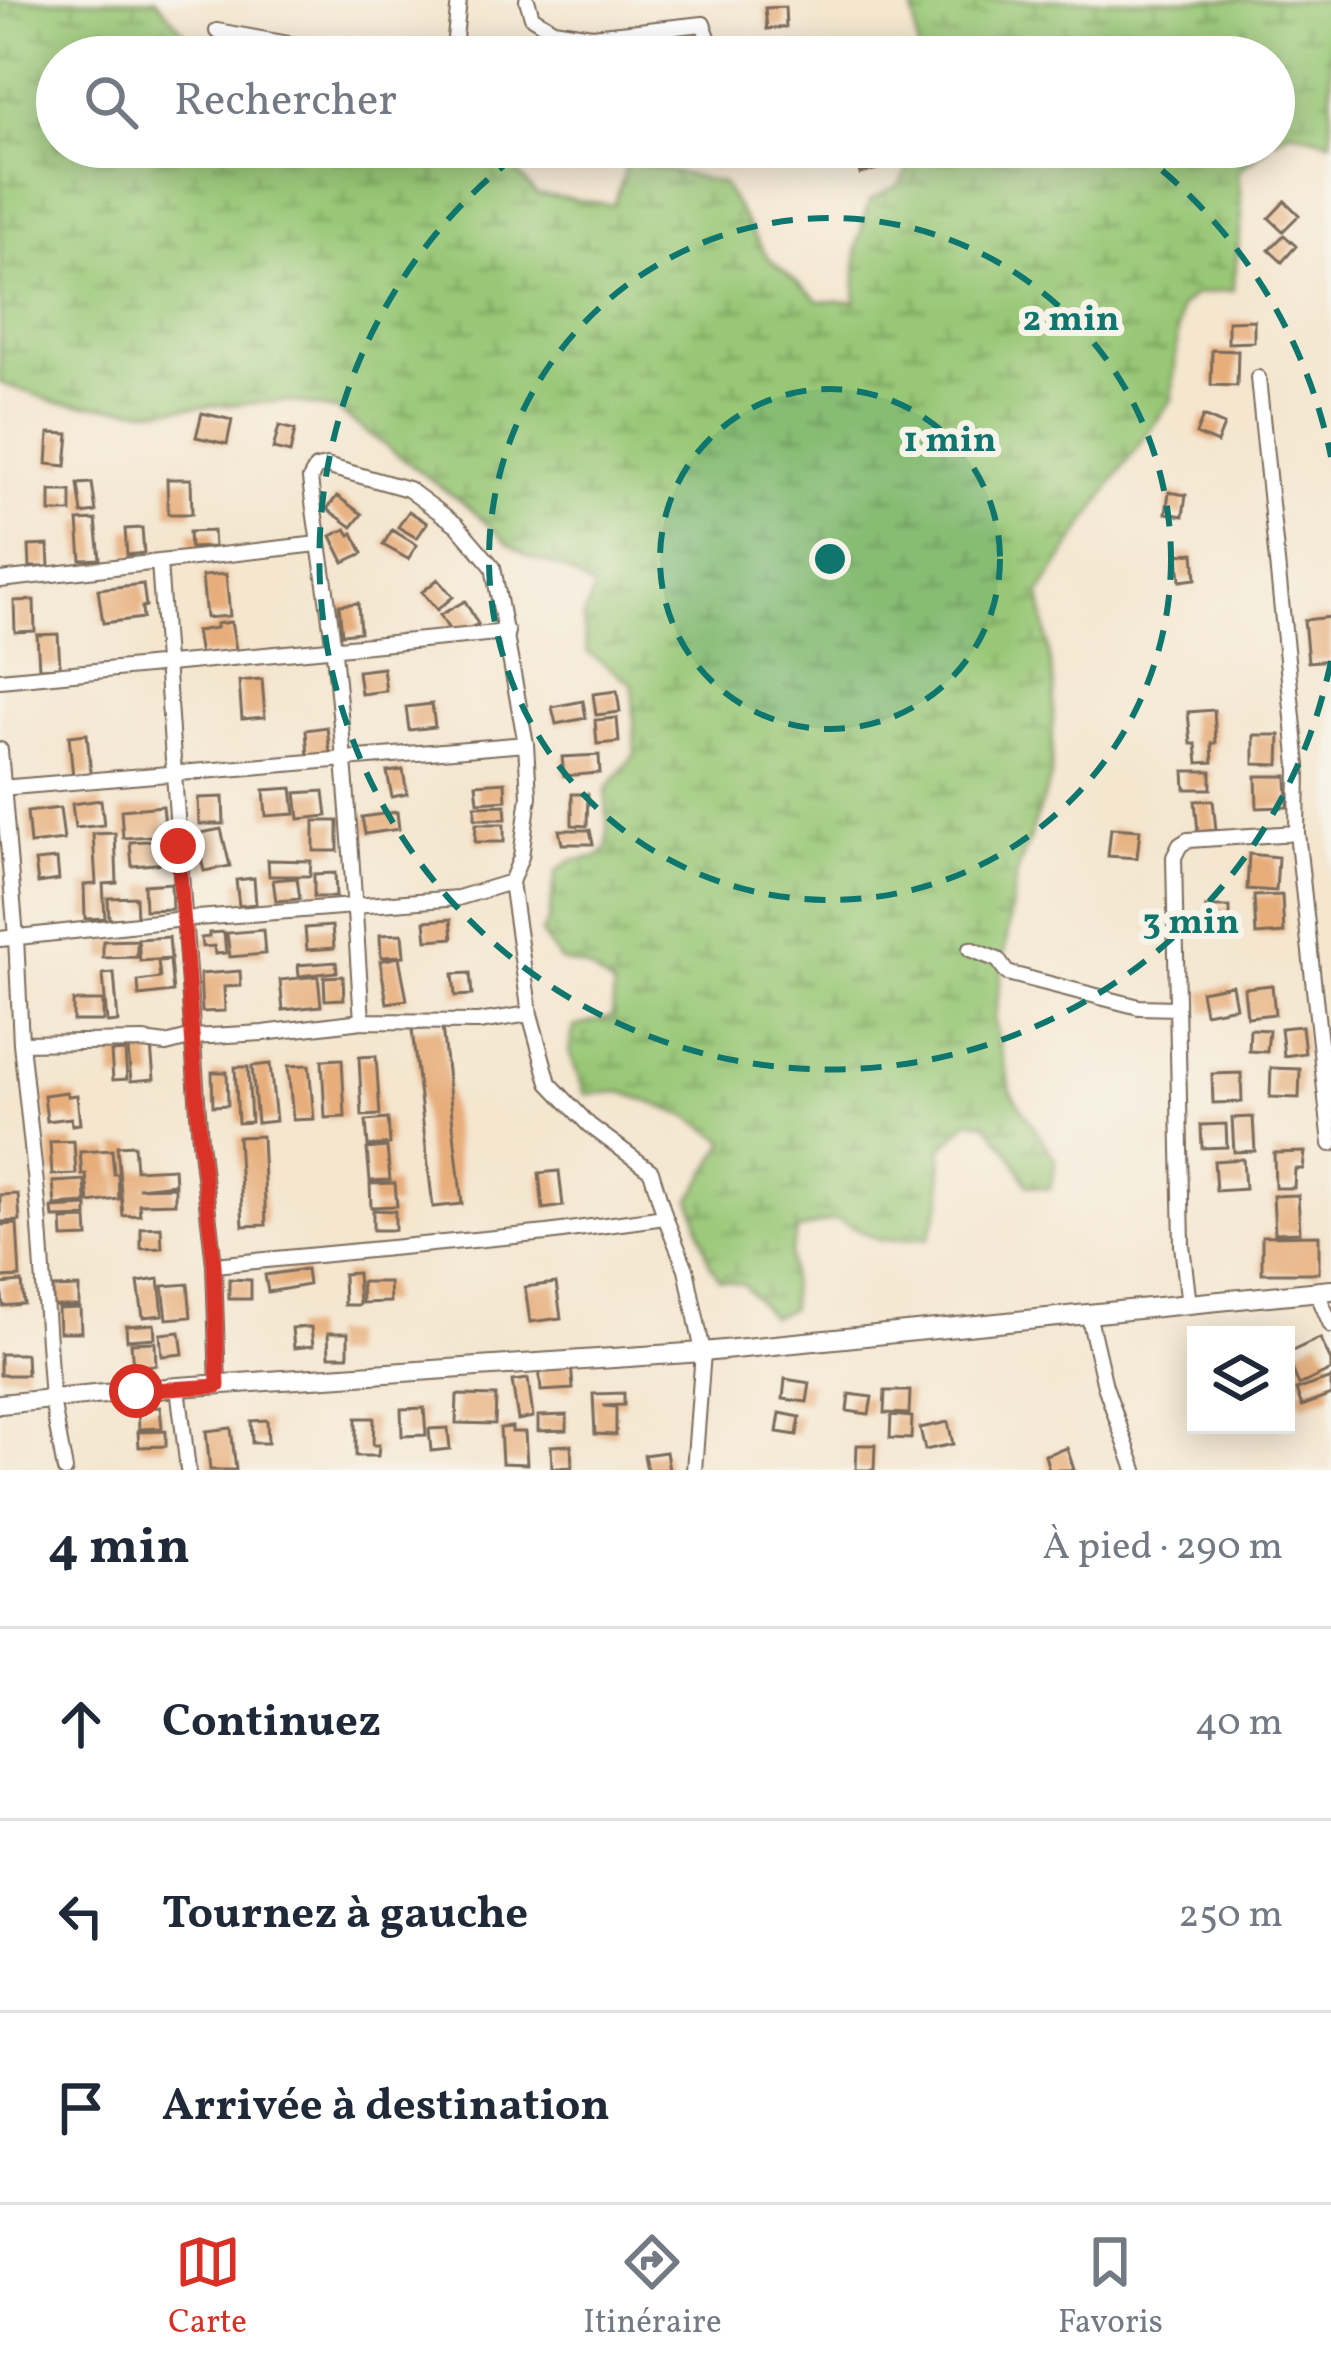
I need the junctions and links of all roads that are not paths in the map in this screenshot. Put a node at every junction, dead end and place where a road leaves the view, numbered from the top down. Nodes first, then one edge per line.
1 (459, 0) edge
2 (526, 0) edge
3 (217, 31) dead end
4 (245, 36) edge
5 (455, 36) edge
6 (592, 36) edge
7 (592, 36) edge
8 (708, 36) edge
9 (1258, 378) dead end
10 (318, 544) junction
11 (159, 562) junction
12 (0, 580) edge
13 (507, 632) junction
14 (334, 649) junction
15 (166, 666) junction
16 (0, 680) edge
17 (526, 743) junction
18 (0, 750) edge
19 (344, 759) junction
20 (173, 773) junction
21 (1, 788) edge
22 (1297, 833) junction
23 (511, 882) junction
24 (354, 904) junction
25 (184, 919) junction
26 (8, 938) edge
27 (970, 949) dead end
28 (1177, 1009) junction
29 (530, 1013) junction
30 (362, 1021) junction
31 (193, 1037) junction
32 (21, 1043) junction
33 (1331, 1144) edge
34 (665, 1217) junction
35 (214, 1264) junction
36 (1323, 1290) edge
37 (1189, 1305) junction
38 (1088, 1313) junction
39 (1331, 1325) edge
40 (703, 1352) junction
41 (218, 1386) junction
42 (178, 1388) junction
43 (52, 1400) junction
44 (0, 1404) edge
45 (65, 1470) edge
46 (188, 1470) edge
47 (694, 1470) edge
48 (1135, 1470) edge

1 - 5 street
2 - 6 street
3 - 4 street
7 - 8 street
9 - 22 street
10 - 11 street
10 - 13 street
10 - 14 street
11 - 12 street
11 - 15 street
13 - 14 street
13 - 17 street
14 - 15 street
14 - 19 street
15 - 16 street
15 - 20 street
17 - 19 street
17 - 23 street
18 - 21 street
19 - 20 street
19 - 24 street
20 - 21 street
20 - 25 street
21 - 26 street
22 - 28 street
22 - 33 street
23 - 24 street
23 - 29 street
24 - 25 street
24 - 30 street
25 - 26 street
25 - 31 street
26 - 32 street
27 - 28 street
28 - 37 street
29 - 30 street
29 - 34 street
30 - 31 street
31 - 32 street
31 - 35 street
32 - 43 street
34 - 35 street
34 - 40 street
35 - 41 street
36 - 37 main road
36 - 39 street
37 - 38 main road
38 - 40 main road
38 - 48 street
40 - 41 main road
40 - 47 street
41 - 42 main road
42 - 43 main road
42 - 46 street
43 - 44 main road
43 - 45 street

